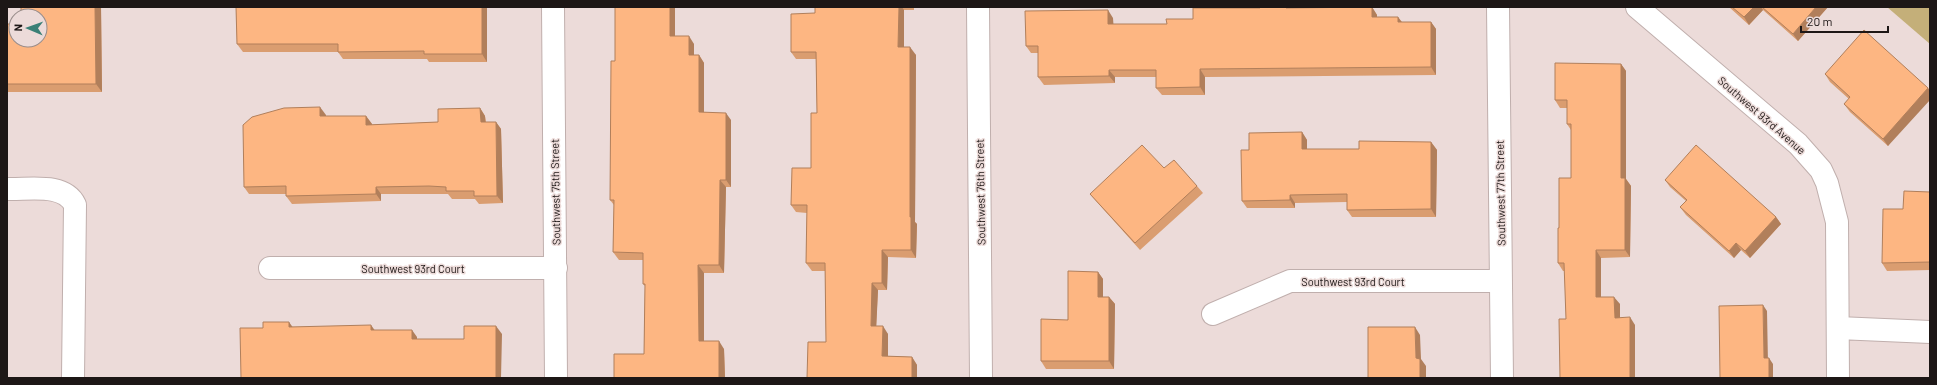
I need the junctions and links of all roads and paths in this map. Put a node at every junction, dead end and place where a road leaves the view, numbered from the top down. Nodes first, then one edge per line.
1 (553, 7) edge
2 (978, 7) edge
3 (1498, 7) edge
4 (1637, 7) edge
5 (7, 189) edge
6 (270, 268) dead end
7 (556, 268) junction
8 (1501, 281) junction
9 (1212, 314) dead end
10 (1838, 328) junction
11 (1930, 332) edge
12 (73, 378) edge
13 (556, 378) edge
14 (982, 378) edge
15 (1502, 378) edge
16 (1838, 378) edge

1 - 7 street, Southwest 75th Street
2 - 14 street, Southwest 76th Street
3 - 8 street, Southwest 77th Street
4 - 10 street, Southwest 93rd Avenue
5 - 12 street
6 - 7 street, Southwest 93rd Court
7 - 13 street, Southwest 75th Street
8 - 9 street, Southwest 93rd Court
8 - 15 street, Southwest 77th Street
10 - 11 street
10 - 16 street, Southwest 93rd Avenue

